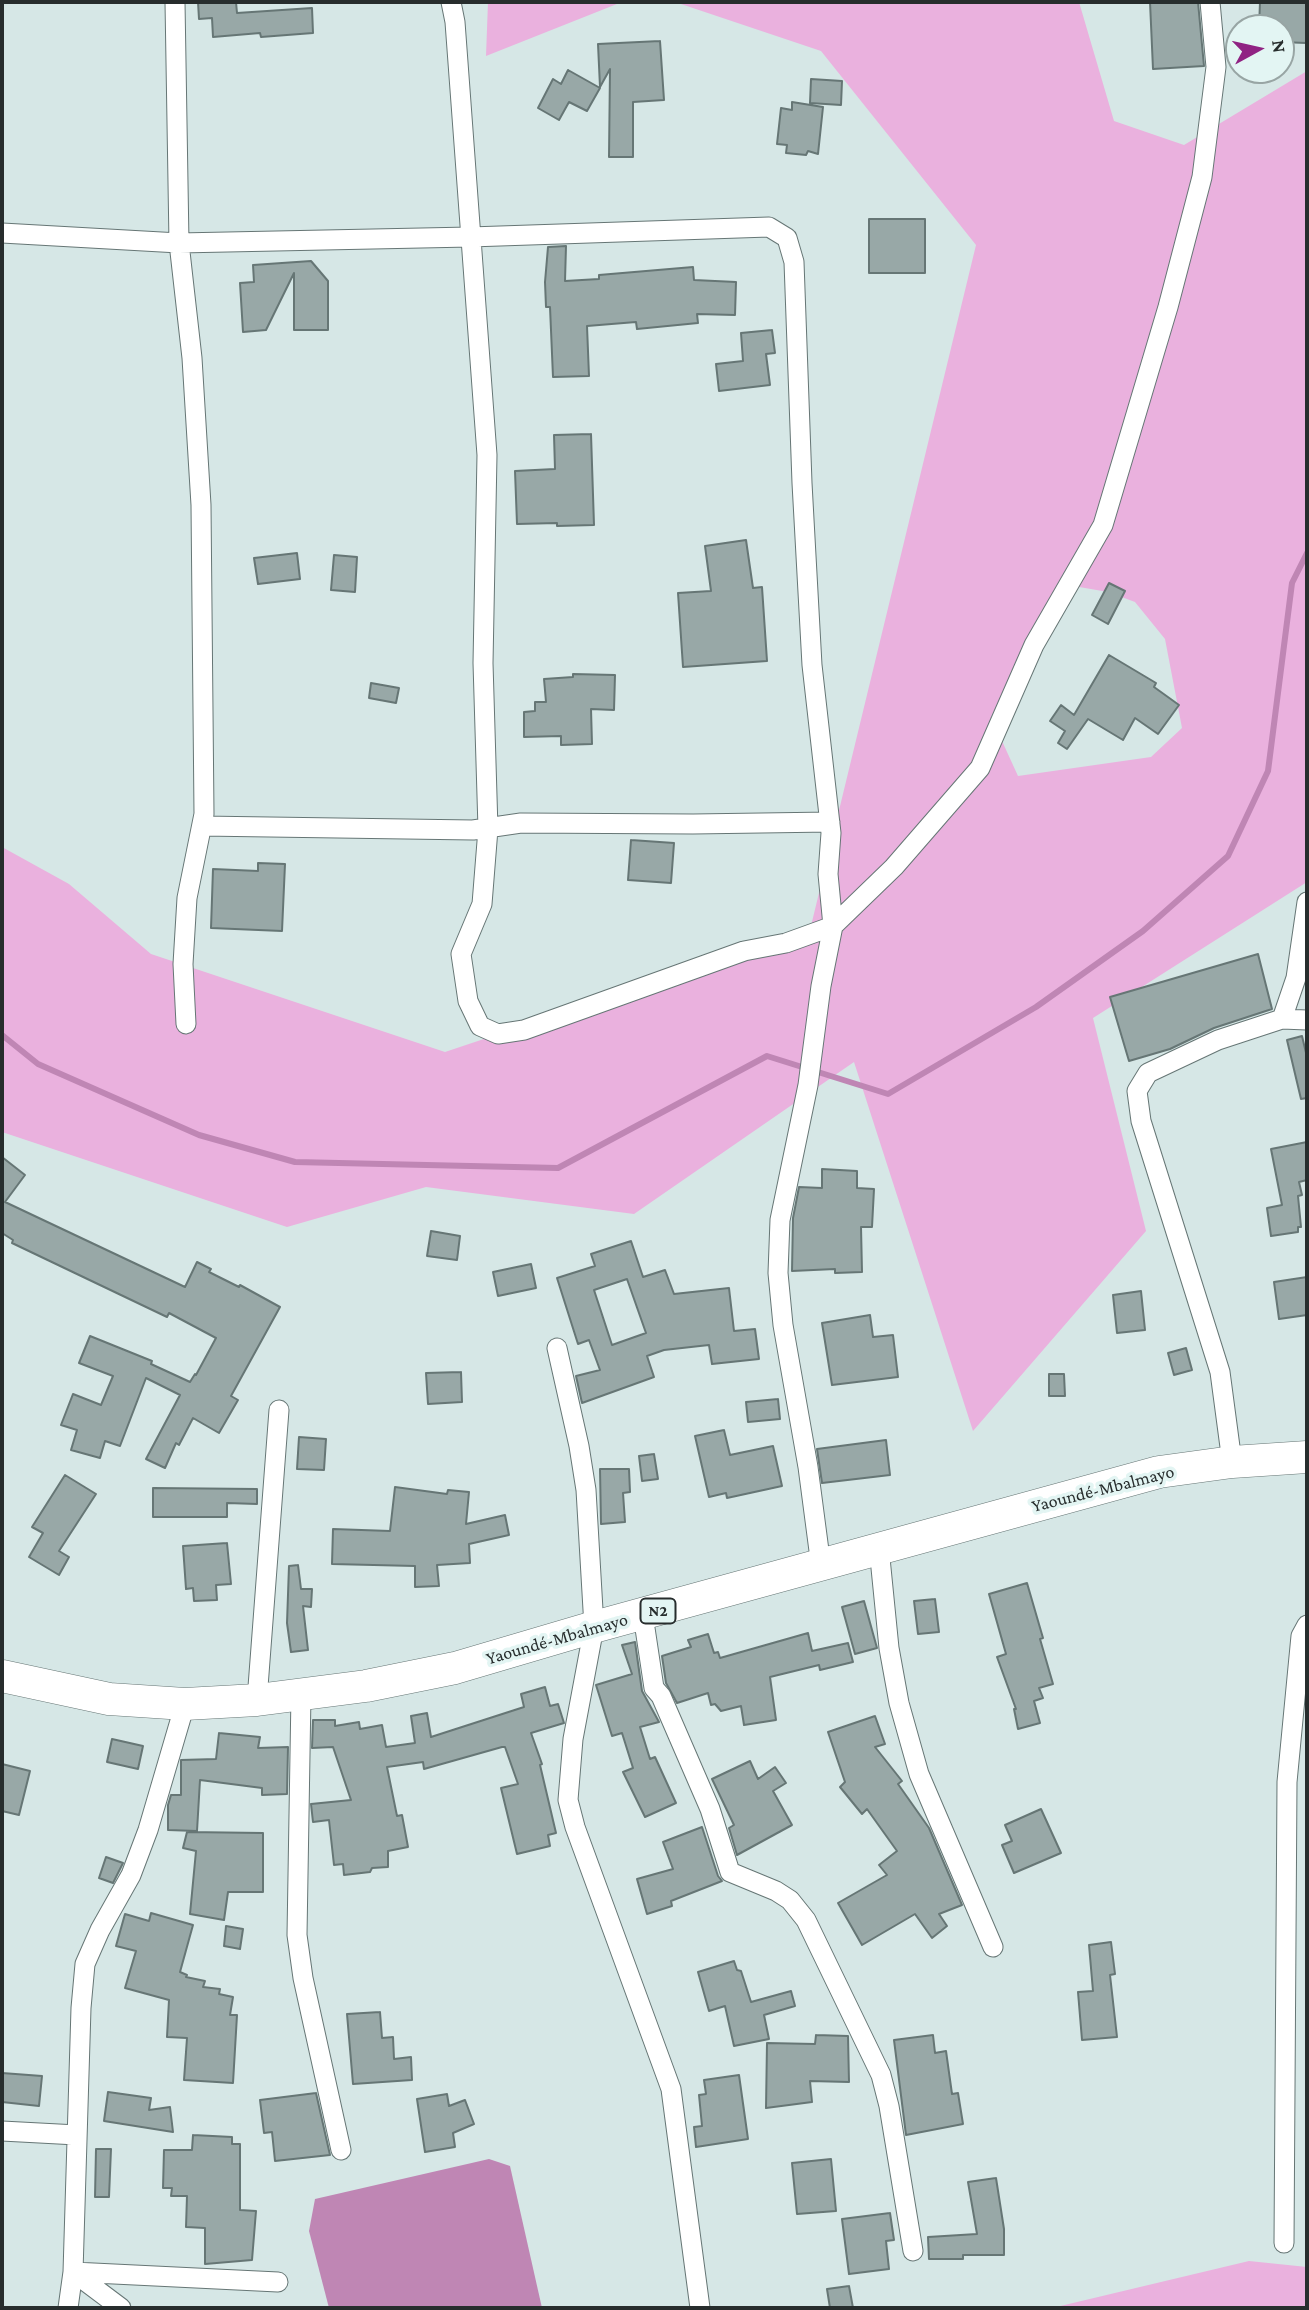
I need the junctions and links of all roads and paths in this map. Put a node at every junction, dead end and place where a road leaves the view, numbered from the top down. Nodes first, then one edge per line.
1 (175, 2) edge
2 (452, 2) edge
3 (1210, 2) edge
4 (2, 233) edge
5 (470, 237) junction
6 (179, 243) junction
7 (830, 822) junction
8 (202, 826) junction
9 (488, 829) junction
10 (1307, 902) edge
11 (833, 926) junction
12 (1282, 1019) junction
13 (1307, 1020) edge
14 (186, 1024) dead end
15 (557, 1348) dead end
16 (279, 1410) dead end
17 (1307, 1457) edge
18 (1232, 1462) junction
19 (879, 1548) junction
20 (821, 1566) junction
21 (643, 1615) junction
22 (1307, 1625) edge
23 (594, 1627) junction
24 (2, 1676) edge
25 (301, 1693) junction
26 (257, 1700) junction
27 (185, 1704) junction
28 (993, 1947) dead end
29 (2, 2131) edge
30 (77, 2135) junction
31 (341, 2150) dead end
32 (1284, 2243) dead end
33 (913, 2251) dead end
34 (73, 2272) junction
35 (278, 2282) dead end
36 (68, 2308) edge
37 (121, 2308) edge
38 (700, 2308) edge

1 - 6 street
2 - 5 street
3 - 11 street
4 - 6 street
5 - 6 street
5 - 7 street
5 - 9 street
6 - 8 street
7 - 9 street
7 - 11 street
8 - 9 street
8 - 14 street
9 - 11 street
10 - 12 street
11 - 20 street
12 - 13 street
12 - 18 street
15 - 23 street
16 - 26 street
17 - 18 highway, Yaoundé-Mbalmayo / N2
18 - 19 highway, Yaoundé-Mbalmayo / N2
19 - 20 highway, Yaoundé-Mbalmayo / N2
19 - 28 street
20 - 21 highway, Yaoundé-Mbalmayo / N2
21 - 23 highway, Yaoundé-Mbalmayo / N2
21 - 33 street
22 - 32 street
23 - 25 highway, Yaoundé-Mbalmayo / N2
23 - 38 street
24 - 27 highway, Yaoundé-Mbalmayo / N2
25 - 26 highway, Yaoundé-Mbalmayo / N2
25 - 31 street
26 - 27 highway, Yaoundé-Mbalmayo / N2
27 - 30 street
29 - 30 street
30 - 34 street
34 - 35 street
34 - 36 street
34 - 37 street

